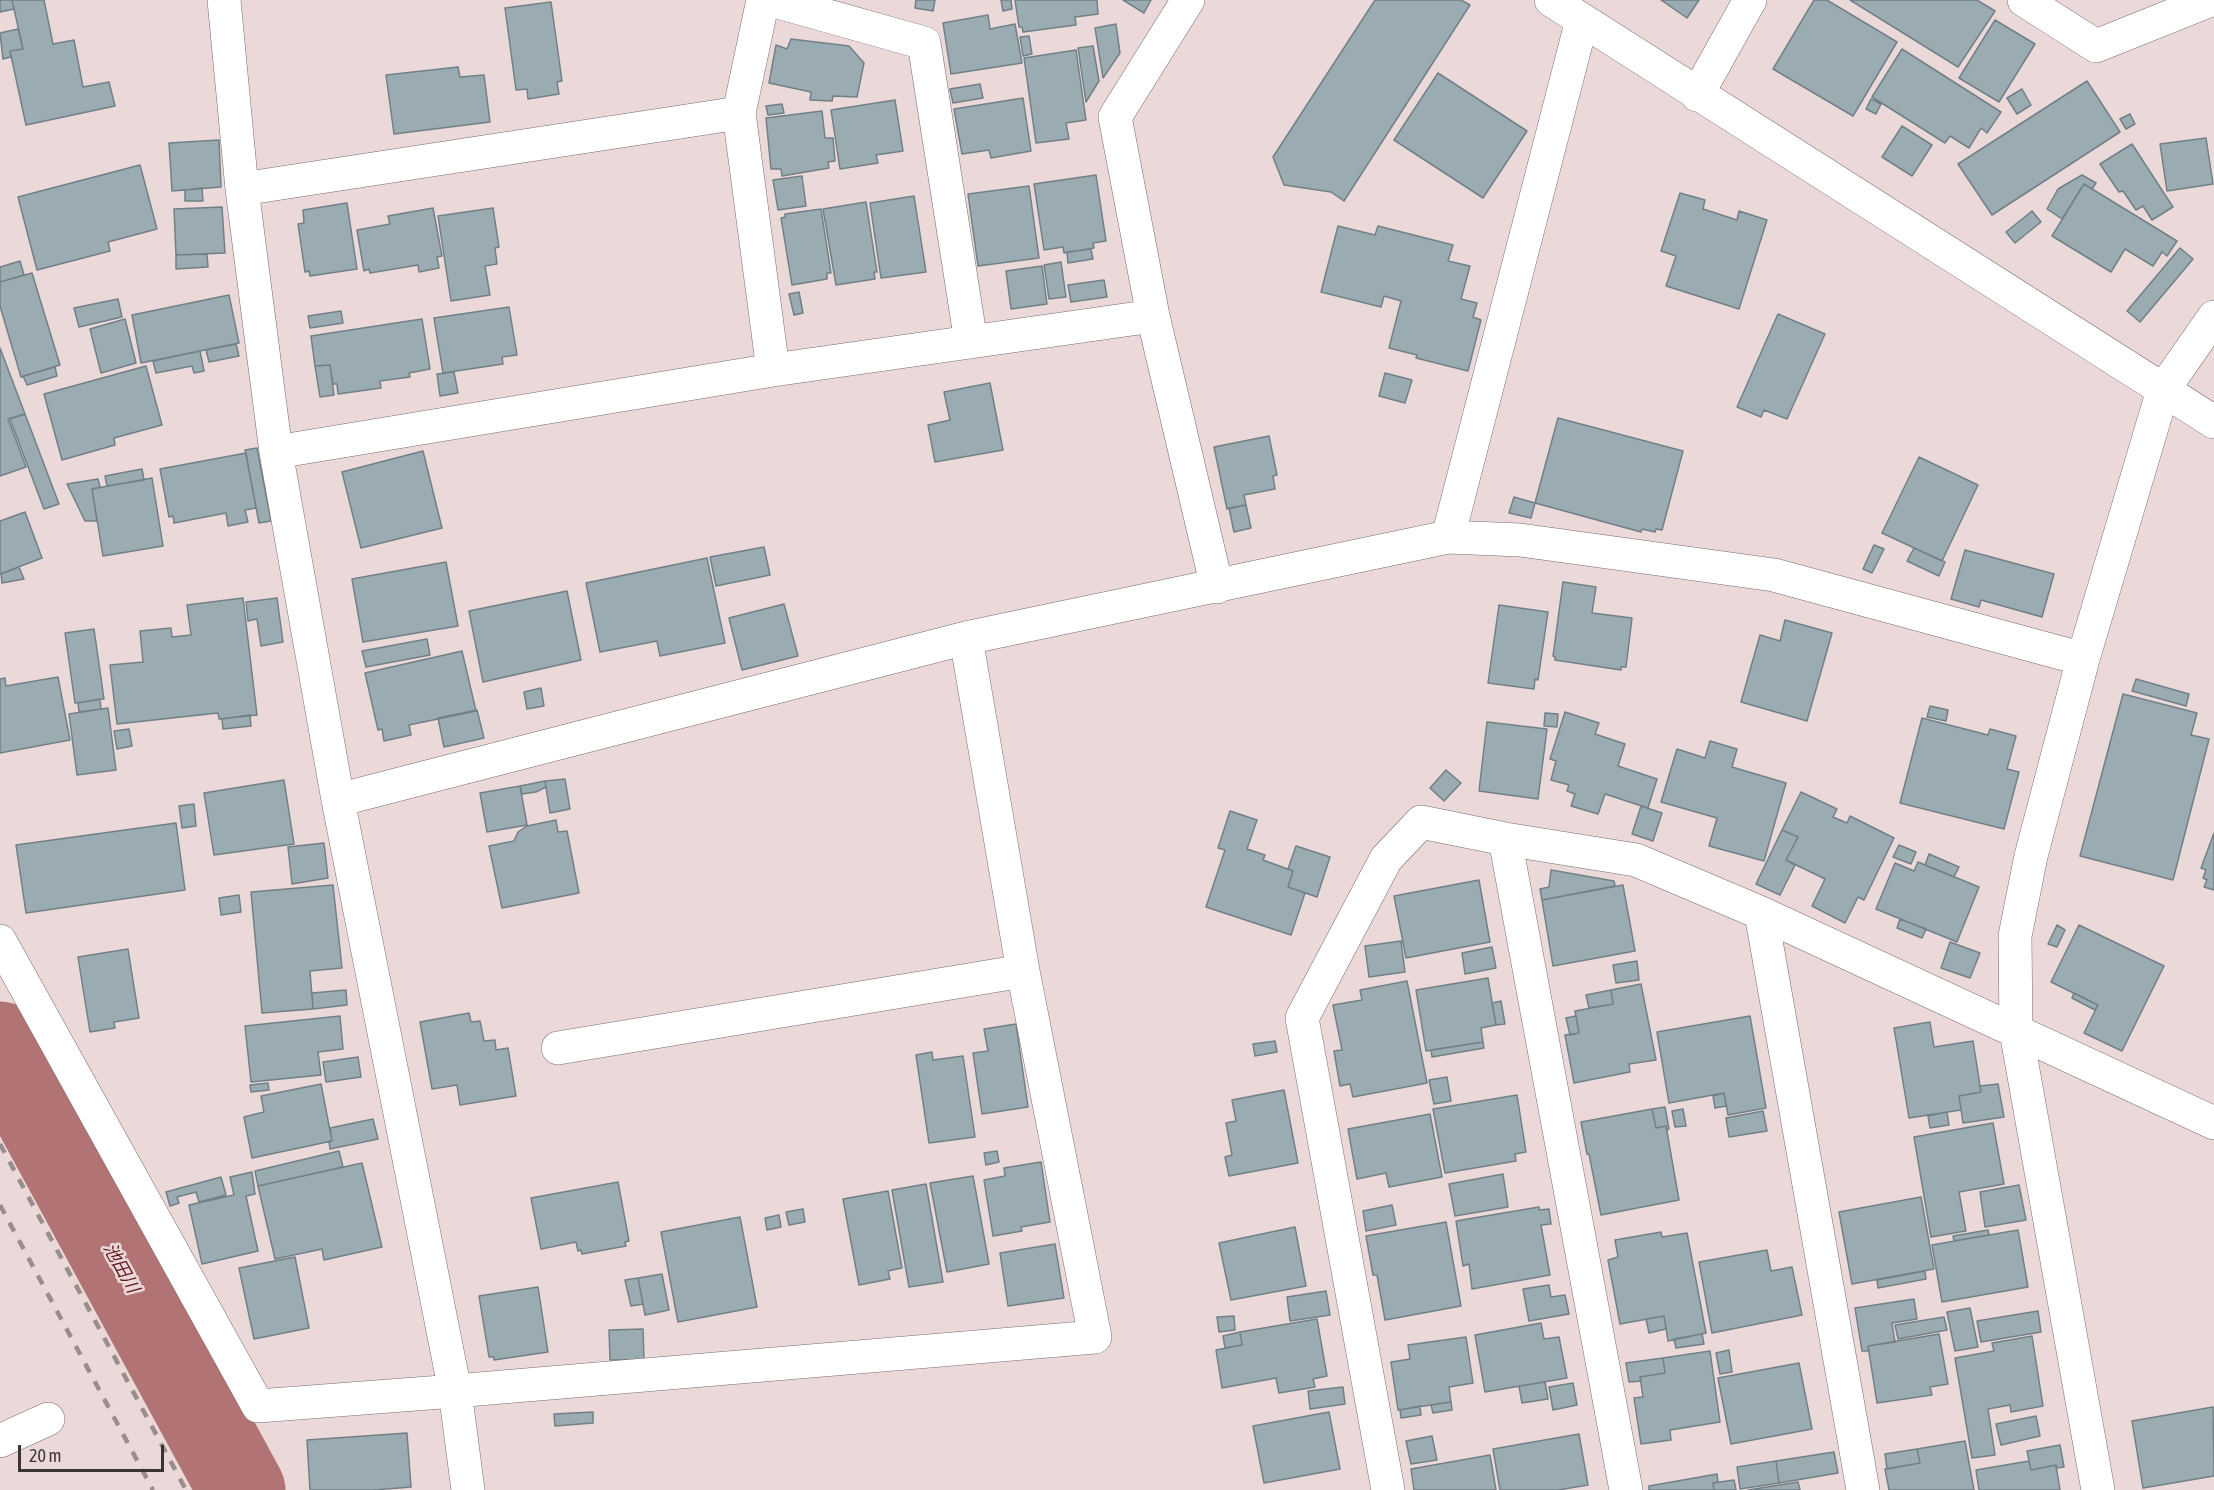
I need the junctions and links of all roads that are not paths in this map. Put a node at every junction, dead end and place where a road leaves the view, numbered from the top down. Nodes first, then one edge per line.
1 (224, 0) edge
2 (764, 0) edge
3 (771, 0) edge
4 (1188, 0) edge
5 (1551, 0) edge
6 (1750, 0) edge
7 (2024, 0) edge
8 (2211, 0) edge
9 (1582, 20) junction
10 (1697, 95) junction
11 (739, 112) junction
12 (243, 189) junction
13 (1153, 316) junction
14 (2214, 317) edge
15 (971, 342) junction
16 (774, 370) junction
17 (2163, 390) junction
18 (2214, 422) edge
19 (276, 452) junction
20 (1448, 537) junction
21 (1217, 587) junction
22 (966, 638) junction
23 (2083, 659) junction
24 (338, 800) junction
25 (1505, 839) junction
26 (1761, 913) junction
27 (0, 941) edge
28 (1023, 971) junction
29 (2016, 1031) junction
30 (558, 1048) dead end
31 (2214, 1123) edge
32 (455, 1391) junction
33 (48, 1419) dead end
34 (0, 1441) edge
35 (468, 1490) edge
36 (1388, 1490) edge
37 (1626, 1490) edge
38 (1863, 1490) edge
39 (2098, 1490) edge

1 - 12 street
2 - 11 street
3 - 15 street
4 - 13 street
5 - 9 street
6 - 10 street
7 - 8 street
9 - 10 street
9 - 20 street
10 - 17 street
11 - 12 street
11 - 16 street
12 - 19 street
13 - 15 street
13 - 21 street
14 - 17 street
15 - 16 street
16 - 19 street
17 - 18 street
17 - 23 street
19 - 24 street
20 - 21 street
20 - 23 street
21 - 22 street
22 - 24 street
22 - 28 street
23 - 29 street
24 - 32 street
25 - 26 street
25 - 36 street
25 - 37 street
26 - 29 street
26 - 38 street
27 - 32 street
28 - 30 street
28 - 32 street
29 - 31 street
29 - 39 street
32 - 35 street
33 - 34 street

